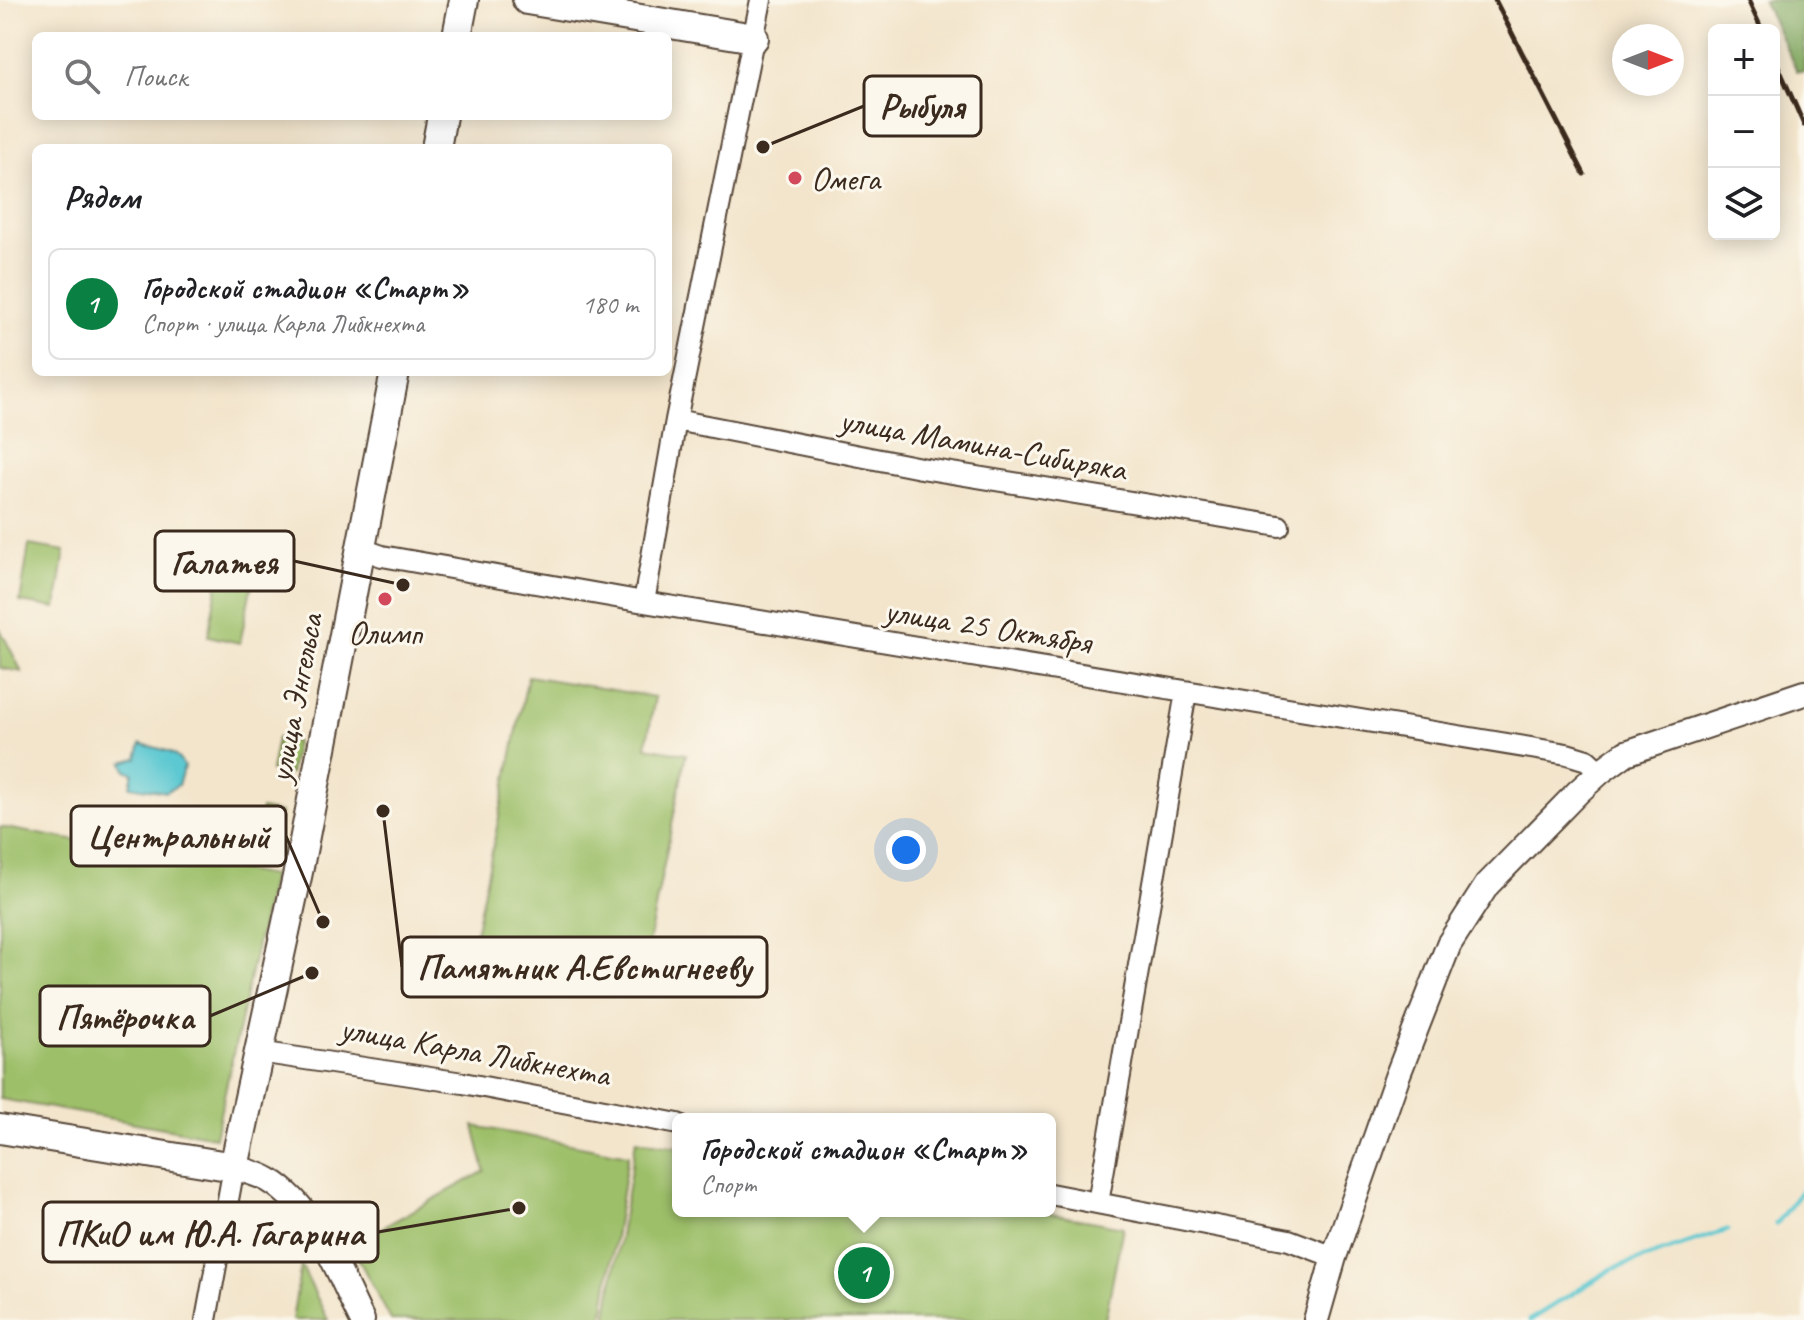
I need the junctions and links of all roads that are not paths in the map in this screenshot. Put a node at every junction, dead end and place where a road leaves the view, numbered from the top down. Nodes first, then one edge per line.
1 (464, 0) edge
2 (527, 0) edge
3 (761, 0) edge
4 (458, 32) edge
5 (754, 38) junction
6 (441, 120) edge
7 (437, 144) edge
8 (394, 376) edge
9 (676, 420) junction
10 (1279, 526) dead end
11 (362, 549) junction
12 (644, 602) junction
13 (1186, 692) junction
14 (1804, 693) edge
15 (1600, 772) junction
16 (259, 1052) junction
17 (672, 1123) edge
18 (0, 1129) edge
19 (234, 1167) junction
20 (1056, 1195) edge
21 (1098, 1203) junction
22 (1334, 1257) junction
23 (206, 1320) edge
24 (362, 1320) edge
25 (1316, 1320) edge

1 - 4 main road
2 - 5 main road
3 - 5 street
5 - 9 street
6 - 7 main road
8 - 11 main road, улица Энгельса
9 - 10 street, улица Мамина-Сибиряка
9 - 12 street
11 - 12 street, улица 25 Октября
11 - 16 main road, улица Энгельса
12 - 13 street, улица 25 Октября
13 - 15 street, улица 25 Октября
13 - 21 street
14 - 15 street
15 - 22 street
16 - 17 street, улица Карла Либкнехта
16 - 19 main road, улица Энгельса
18 - 19 main road
19 - 23 street, улица Энгельса
19 - 24 street
20 - 21 street
21 - 22 street
22 - 25 street

